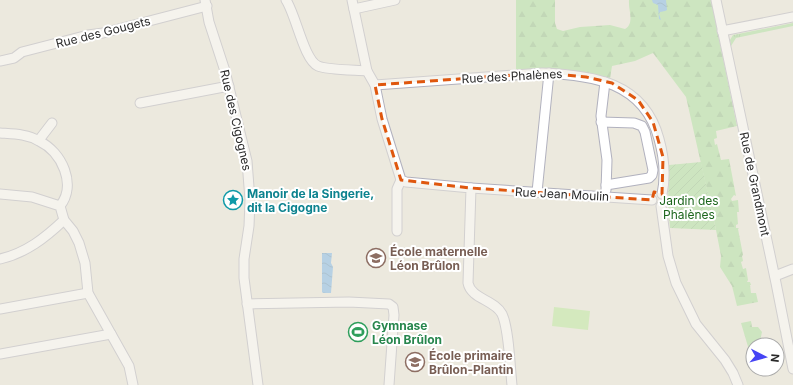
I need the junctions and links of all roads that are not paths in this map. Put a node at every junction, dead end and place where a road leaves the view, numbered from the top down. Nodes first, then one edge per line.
1 (286, 0) edge
2 (395, 0) edge
3 (716, 0) edge
4 (206, 3) edge
5 (353, 4) edge
6 (793, 17) edge
7 (722, 31) junction
8 (0, 61) edge
9 (367, 71) junction
10 (549, 73) junction
11 (605, 82) junction
12 (376, 85) junction
13 (229, 86) junction
14 (140, 104) dead end
15 (601, 122) junction
16 (52, 123) dead end
17 (0, 133) edge
18 (39, 140) junction
19 (401, 180) junction
20 (606, 185) junction
21 (471, 188) junction
22 (537, 192) junction
23 (0, 194) edge
24 (662, 194) junction
25 (605, 196) junction
26 (652, 200) junction
27 (60, 206) junction
28 (661, 206) junction
29 (64, 220) junction
30 (397, 231) dead end
31 (0, 259) edge
32 (793, 269) edge
33 (775, 276) junction
34 (88, 293) junction
35 (247, 304) junction
36 (0, 309) edge
37 (112, 334) junction
38 (0, 354) edge
39 (793, 369) edge
40 (133, 385) edge
41 (258, 385) edge
42 (389, 385) edge
43 (512, 385) edge
44 (738, 385) edge

1 - 9 street
2 - 5 street
3 - 7 street, Rue de Grandmont
4 - 8 street, Rue des Gougets
4 - 13 street, Rue des Cigognes
5 - 9 street
6 - 7 street
7 - 33 street, Rue de Grandmont
9 - 12 street
10 - 11 street, Rue des Phalènes
10 - 12 street, Rue des Phalènes
10 - 22 street
11 - 15 street
11 - 24 street, Rue des Phalènes
12 - 19 street
13 - 14 street
13 - 35 street, Rue des Cigognes
15 - 20 street
15 - 20 street
16 - 18 street
17 - 18 street
18 - 27 street
19 - 21 street, Rue Jean Moulin
19 - 30 street
20 - 25 street
21 - 22 street, Rue Jean Moulin
21 - 43 street
22 - 25 street, Rue Jean Moulin
23 - 27 street
24 - 26 street
24 - 28 street
25 - 26 street, Rue Jean Moulin
26 - 28 street
27 - 29 street
28 - 44 street
29 - 31 street
29 - 34 street
32 - 33 street
33 - 39 street, Rue de Grandmont
34 - 36 street
34 - 37 street
35 - 41 street, Rue des Cigognes
35 - 42 street
37 - 38 street
37 - 40 street

